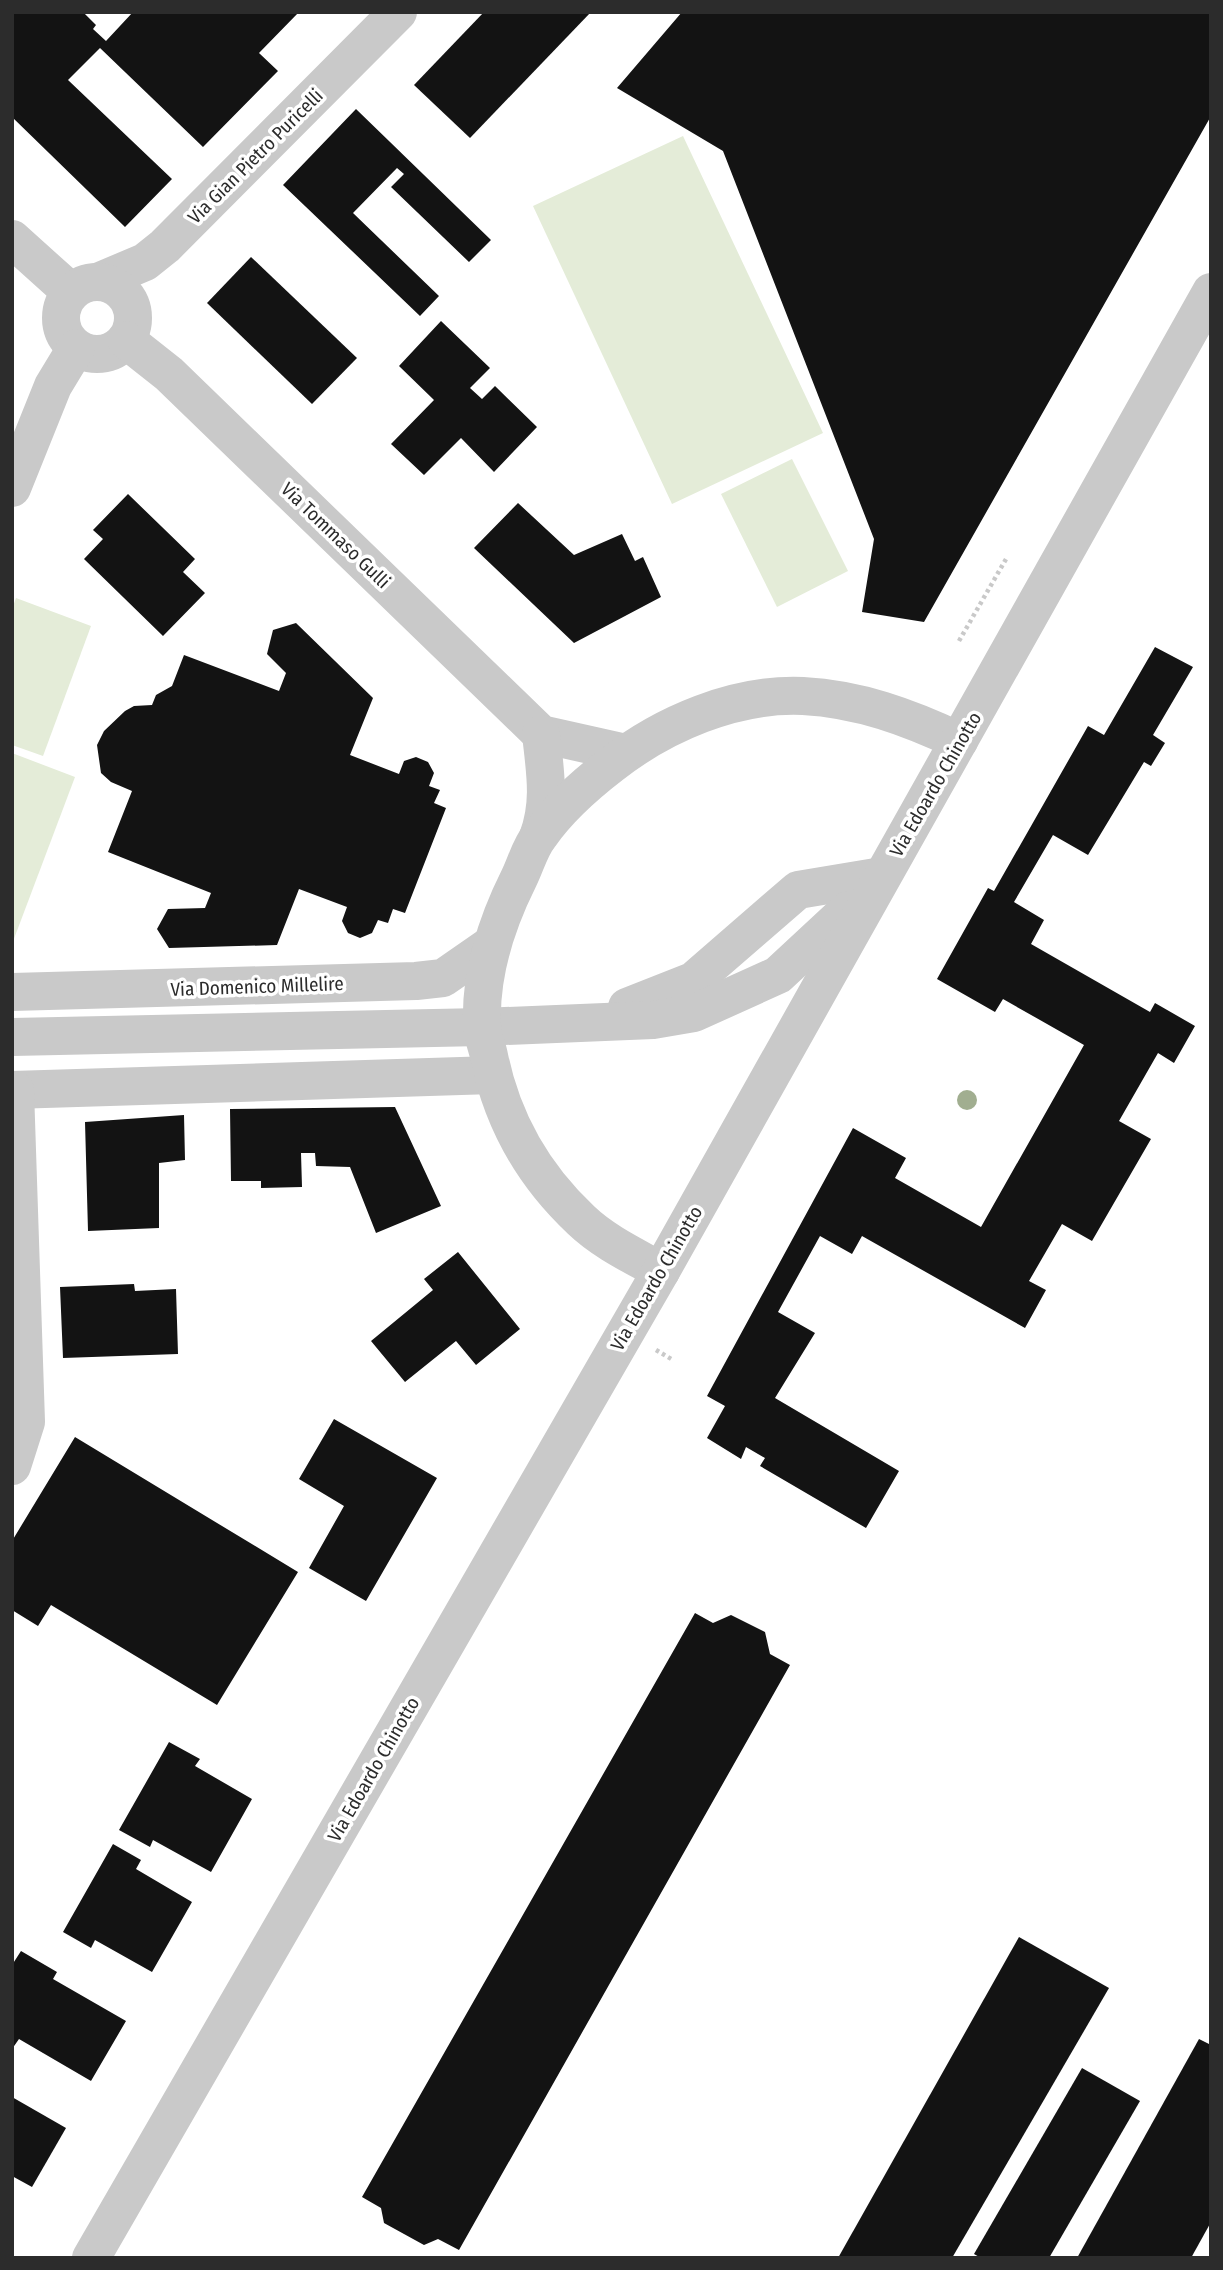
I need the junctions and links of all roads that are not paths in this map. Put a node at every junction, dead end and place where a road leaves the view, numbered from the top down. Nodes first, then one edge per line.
1 (398, 12) edge
2 (12, 239) edge
3 (85, 287) junction
4 (1211, 292) edge
5 (126, 340) junction
6 (76, 348) junction
7 (12, 488) edge
8 (541, 734) junction
9 (959, 741) junction
10 (626, 753) junction
11 (538, 837) junction
12 (882, 876) junction
13 (492, 944) junction
14 (12, 992) edge
15 (597, 1021) junction
16 (482, 1027) junction
17 (12, 1037) edge
18 (493, 1075) junction
19 (14, 1090) edge
20 (661, 1271) junction
21 (12, 1466) edge
22 (91, 2258) edge

1 - 3 street, Via Gian Pietro Puricelli
2 - 3 street
3 - 5 street
3 - 6 street
4 - 9 street, Via Edoardo Chinotto
5 - 6 street
5 - 8 street, Via Tommaso Gulli
6 - 7 street
8 - 10 street
8 - 11 street
9 - 10 street
9 - 12 street, Via Edoardo Chinotto
10 - 11 street
11 - 13 street
12 - 15 street
12 - 15 street
12 - 20 street, Via Edoardo Chinotto
13 - 14 street, Via Domenico Millelire
13 - 16 street
15 - 16 street
16 - 17 street
16 - 18 street
18 - 19 street
18 - 20 street
19 - 21 street
20 - 22 street, Via Edoardo Chinotto

